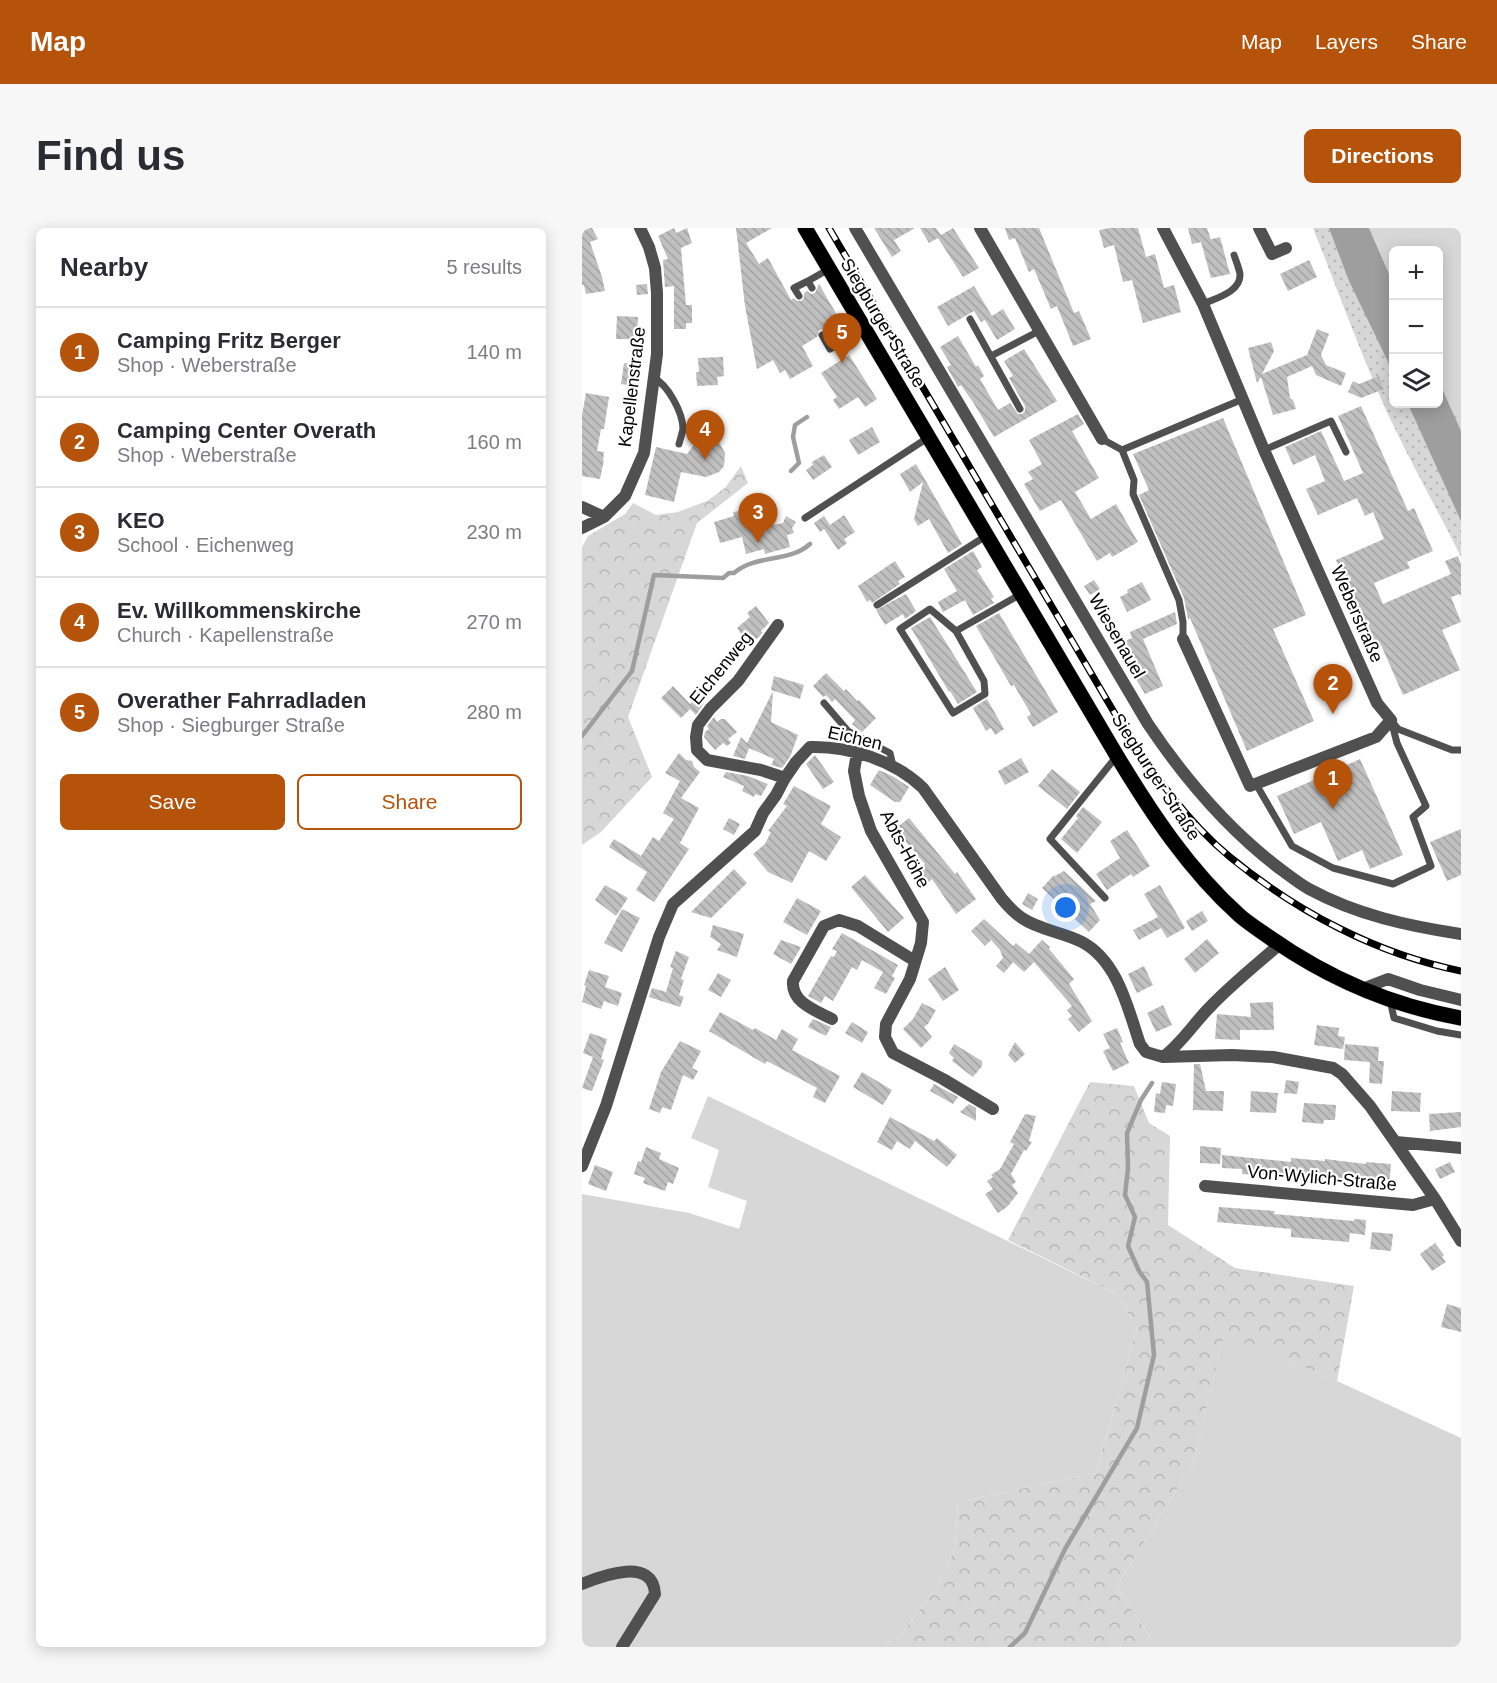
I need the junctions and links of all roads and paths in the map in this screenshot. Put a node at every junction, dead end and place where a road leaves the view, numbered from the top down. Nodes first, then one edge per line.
1 (640, 228) edge
2 (805, 228) edge
3 (855, 228) edge
4 (980, 228) edge
5 (1163, 228) edge
6 (1258, 228) edge
7 (1286, 248) dead end
8 (1234, 255) dead end
9 (829, 269) junction
10 (808, 281) junction
11 (812, 288) dead end
12 (799, 296) dead end
13 (1203, 304) junction
14 (970, 319) dead end
15 (835, 326) dead end
16 (865, 329) junction
17 (1039, 331) junction
18 (822, 335) dead end
19 (844, 341) junction
20 (991, 356) junction
21 (654, 378) junction
22 (1243, 399) junction
23 (1020, 409) dead end
24 (929, 437) junction
25 (1102, 440) joint
26 (679, 444) dead end
27 (1122, 450) junction
28 (1264, 450) junction
29 (1346, 452) dead end
30 (582, 507) edge
31 (604, 517) junction
32 (805, 518) dead end
33 (582, 528) edge
34 (987, 535) junction
35 (1021, 594) junction
36 (877, 605) dead end
37 (778, 625) dead end
38 (956, 631) junction
39 (1183, 639) joint
40 (824, 703) dead end
41 (1391, 720) junction
42 (1461, 750) edge
43 (857, 753) junction
44 (1117, 756) junction
45 (893, 766) junction
46 (784, 778) junction
47 (1256, 784) junction
48 (1106, 898) dead end
49 (1461, 934) edge
50 (1280, 944) junction
51 (915, 961) junction
52 (1362, 989) junction
53 (1389, 998) junction
54 (1461, 1000) edge
55 (1461, 1018) edge
56 (832, 1019) dead end
57 (1461, 1035) edge
58 (1163, 1057) junction
59 (993, 1109) dead end
60 (1396, 1142) junction
61 (1461, 1148) edge
62 (582, 1166) edge
63 (1205, 1186) dead end
64 (1435, 1198) junction
65 (1461, 1241) edge
66 (582, 1584) edge
67 (622, 1647) edge

1 - 21 street, Kapellenstraße
2 - 9 main road, Siegburger Straße
3 - 49 street, Wiesenauel
4 - 17 street
5 - 13 street, Weberstraße
6 - 7 street
8 - 13 lane
9 - 10 lane
9 - 16 main road, Siegburger Straße
10 - 11 lane
10 - 12 lane
13 - 22 street, Weberstraße
14 - 20 lane
15 - 19 lane
16 - 19 lane
16 - 24 main road, Siegburger Straße
17 - 20 lane
17 - 25 street
18 - 19 lane
20 - 23 lane
21 - 26 lane
21 - 31 street, Kapellenstraße
22 - 27 lane
22 - 28 street, Weberstraße
24 - 32 lane
24 - 34 main road, Siegburger Straße
25 - 27 lane
27 - 39 lane
28 - 29 lane
28 - 41 street, Weberstraße
30 - 31 street
31 - 33 street, Kapellenstraße
34 - 35 main road, Siegburger Straße
34 - 36 lane
35 - 38 lane
35 - 44 main road, Siegburger Straße
37 - 46 street, Eichenweg
38 - 38 lane
39 - 47 street
40 - 45 lane
41 - 42 lane
41 - 47 street
41 - 47 lane
43 - 45 street, Eichen
43 - 46 street, Eichen
43 - 51 street, Abts-Höhe
44 - 48 lane
44 - 50 main road, Siegburger Straße
45 - 58 street, Eichen
46 - 62 street, Eichen
50 - 52 main road, Siegburger Straße
50 - 58 street
51 - 56 street
51 - 59 street, Abts-Höhe
52 - 53 main road, Siegburger Straße
52 - 54 street
53 - 55 main road, Siegburger Straße
53 - 57 lane
58 - 60 street, Eichen
60 - 61 street
60 - 64 street, Eichen
63 - 64 street, Von-Wylich-Straße
64 - 65 street, Eichen
66 - 67 street

